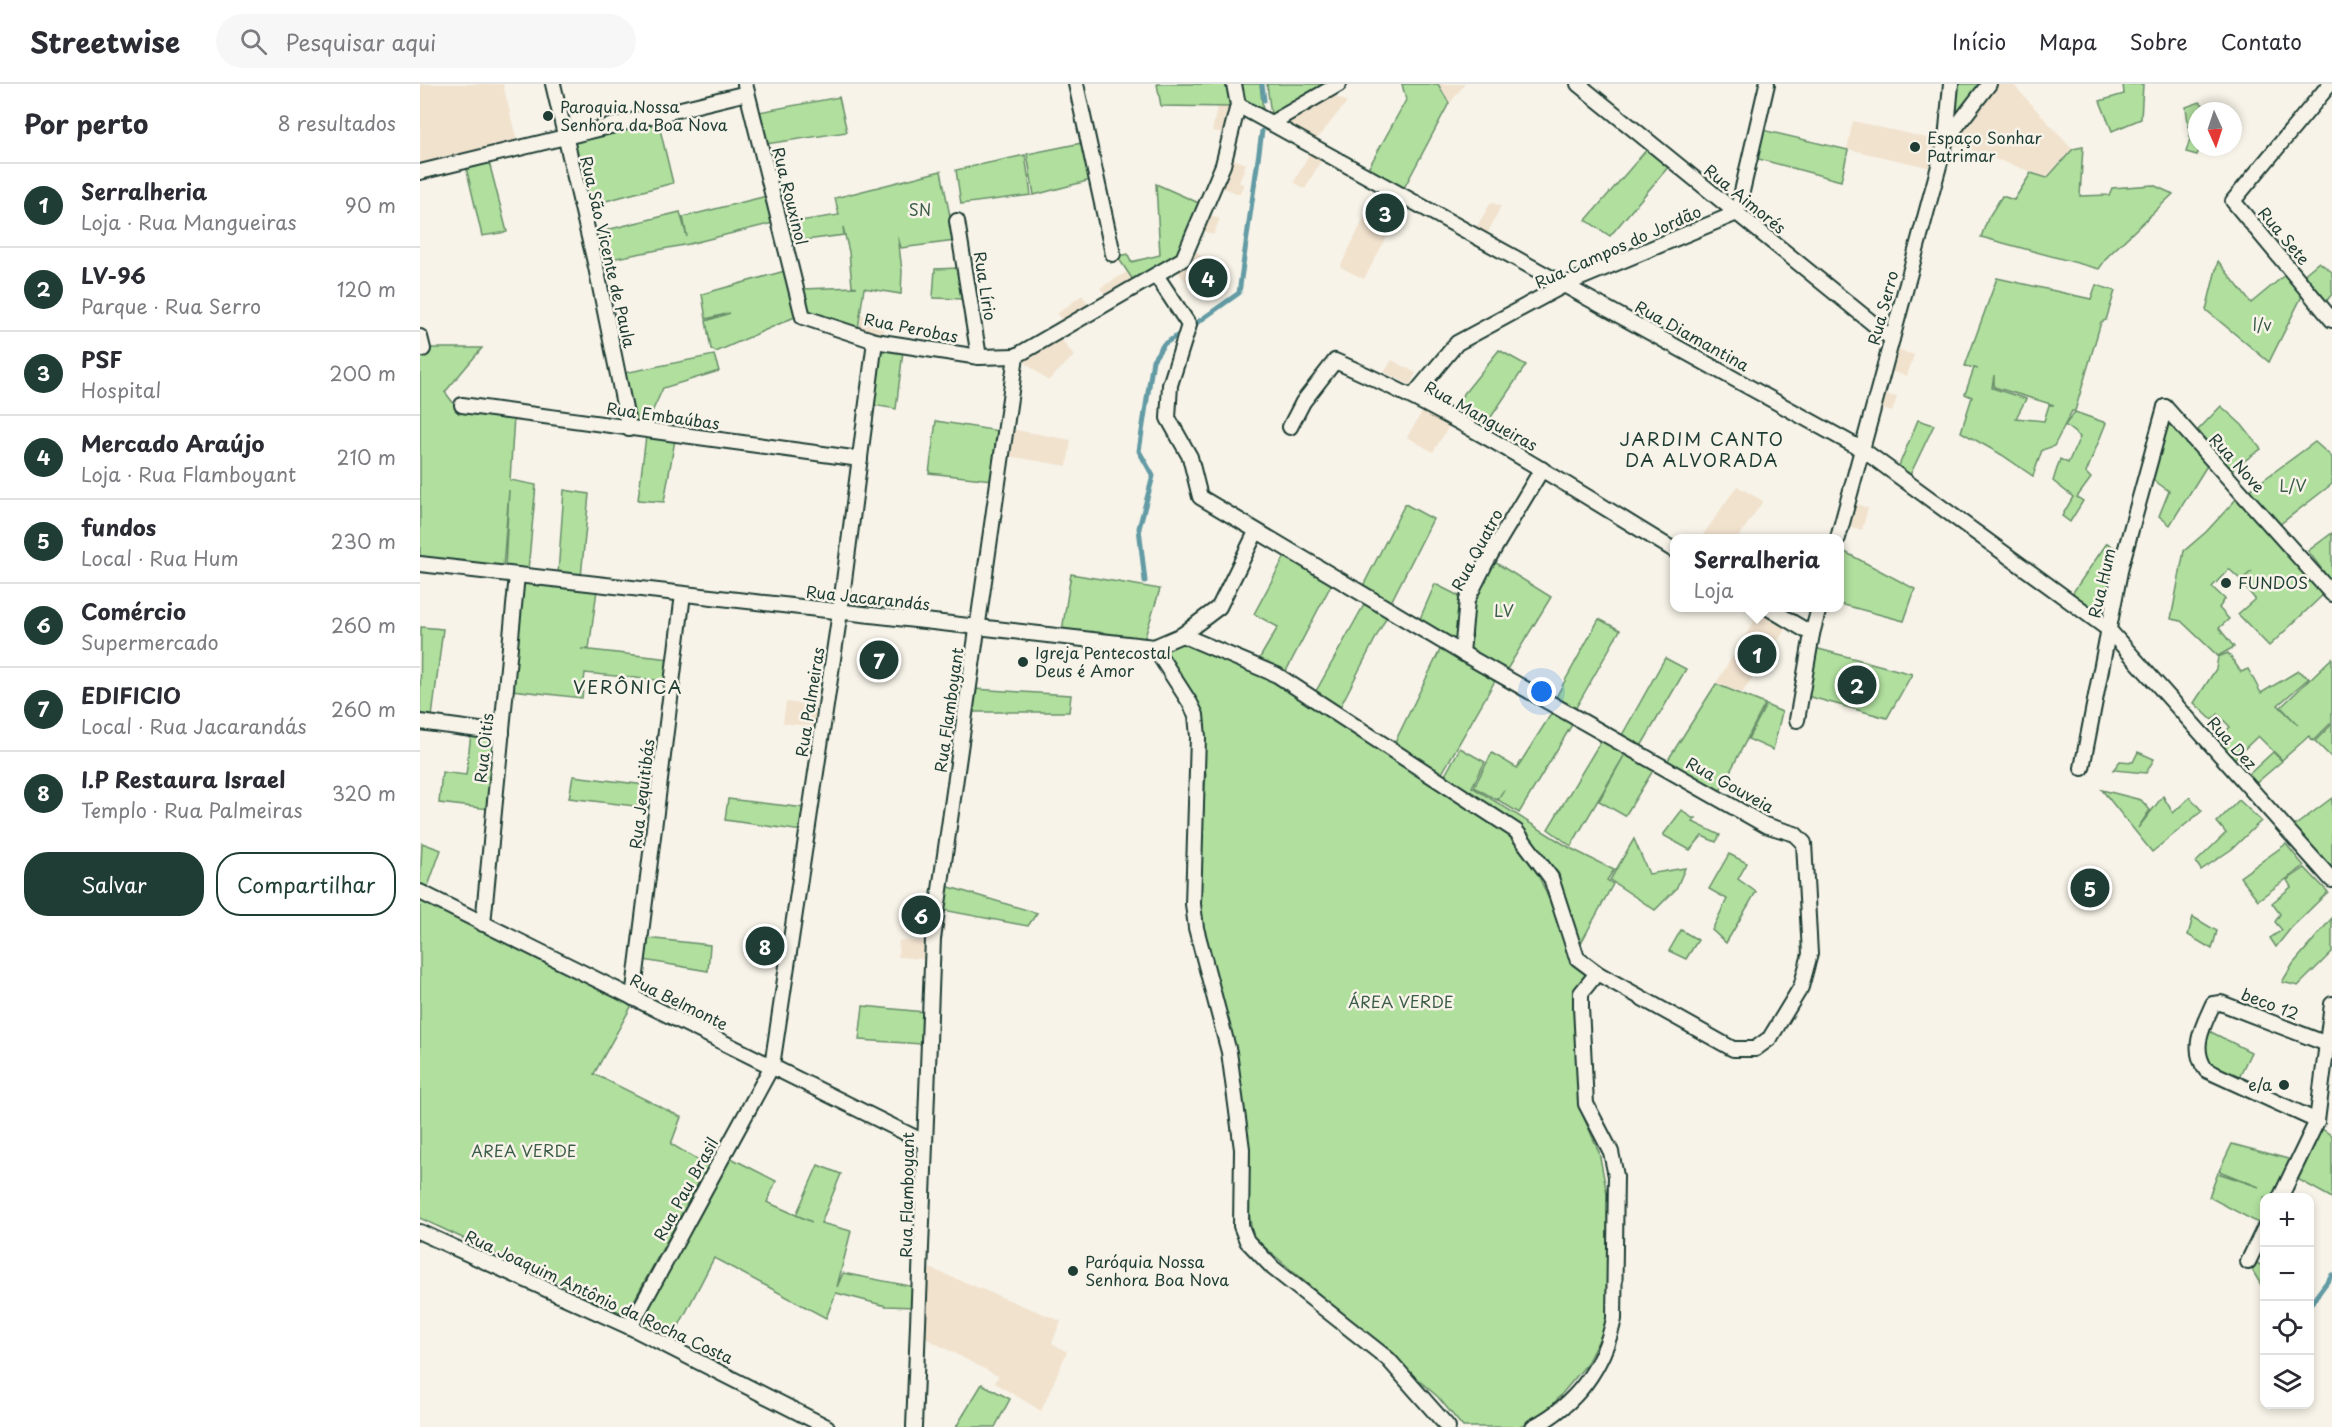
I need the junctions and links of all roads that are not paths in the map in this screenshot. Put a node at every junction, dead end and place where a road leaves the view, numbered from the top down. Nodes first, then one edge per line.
1 (553, 84) edge
2 (1076, 84) edge
3 (1234, 84) edge
4 (1340, 84) edge
5 (1578, 84) edge
6 (1767, 84) edge
7 (1951, 84) edge
8 (1989, 84) edge
9 (2330, 84) edge
10 (746, 88) edge
11 (1591, 89) edge
12 (1238, 105) junction
13 (1273, 122) junction
14 (565, 138) junction
15 (1946, 140) junction
16 (420, 172) edge
17 (1737, 213) junction
18 (957, 221) dead end
19 (1113, 254) dead end
20 (1156, 275) junction
21 (1566, 284) junction
22 (803, 317) joint
23 (2332, 320) edge
24 (1892, 339) junction
25 (875, 341) junction
26 (1016, 356) junction
27 (979, 357) junction
28 (1413, 396) junction
29 (462, 405) dead end
30 (2165, 408) joint
31 (1290, 427) dead end
32 (629, 429) junction
33 (1863, 450) junction
34 (860, 459) junction
35 (1542, 469) junction
36 (1256, 532) junction
37 (1839, 534) edge
38 (1670, 548) edge
39 (420, 564) edge
40 (517, 575) junction
41 (683, 594) junction
42 (2332, 594) edge
43 (840, 612) junction
44 (1775, 612) edge
45 (1818, 612) edge
46 (977, 627) junction
47 (2108, 629) junction
48 (1812, 634) junction
49 (1182, 635) junction
50 (1154, 647) junction
51 (1462, 653) junction
52 (1797, 720) dead end
53 (420, 722) edge
54 (502, 733) junction
55 (2082, 768) dead end
56 (2332, 880) edge
57 (420, 892) edge
58 (483, 924) junction
59 (1597, 974) junction
60 (633, 998) junction
61 (2332, 1004) edge
62 (2327, 1044) junction
63 (772, 1066) junction
64 (2317, 1121) junction
65 (924, 1142) junction
66 (2282, 1193) edge
67 (420, 1232) edge
68 (2260, 1239) edge
69 (2248, 1262) dead end
70 (630, 1326) junction
71 (827, 1427) edge
72 (914, 1427) edge
73 (1448, 1427) edge
74 (1533, 1427) edge

1 - 14 street, Rua São Vicente de Paula
2 - 19 street
3 - 12 street
4 - 13 street
5 - 11 street, Rua Aimorés
6 - 17 street
7 - 15 street, Rua Serro
8 - 15 street
9 - 23 street, Rua Sete
10 - 14 street
10 - 22 street, Rua Rouxinol
11 - 17 street, Rua Aimorés
12 - 13 street, Rua Diamantina
12 - 20 street
13 - 21 street, Rua Diamantina
14 - 16 street
14 - 32 street, Rua São Vicente de Paula
15 - 24 street, Rua Serro
17 - 21 street, Rua Campos do Jordão
17 - 24 street, Rua Aimorés
18 - 27 street, Rua Lírio
20 - 26 street
20 - 36 street, Rua Gouveia
21 - 28 street, Rua Campos do Jordão
21 - 33 street, Rua Diamantina
22 - 25 street, Rua Perobas
24 - 33 street, Rua Serro
25 - 27 street, Rua Perobas
25 - 34 street, Rua Palmeiras
26 - 27 street, Rua Perobas
26 - 46 street, Rua Flamboyant
28 - 31 street, Rua Mangueiras
28 - 35 street, Rua Mangueiras
29 - 32 street, Rua Embaúbas
30 - 42 street, Rua Nove
30 - 47 street, Rua Hum
32 - 34 street, Rua Embaúbas
33 - 37 street, Rua Serro
33 - 47 street, Rua Diamantina
34 - 43 street, Rua Palmeiras
35 - 38 street, Rua Mangueiras
35 - 51 street, Rua Quatro
36 - 49 street, Rua Jacarandás
36 - 51 street, Rua Gouveia
39 - 40 street, Rua Jacarandás
40 - 41 street, Rua Jacarandás
40 - 54 street, Rua Oitis
41 - 43 street, Rua Jacarandás
41 - 60 street, Rua Jequitibás
43 - 46 street, Rua Jacarandás
43 - 63 street, Rua Palmeiras
44 - 48 street
45 - 48 street
46 - 50 street, Rua Jacarandás
46 - 65 street, Rua Flamboyant
47 - 55 street, Rua Hum
47 - 56 street, Rua Dez
48 - 52 street
49 - 50 street, Rua Jacarandás
49 - 59 street, Rua Gouveia
50 - 73 street
51 - 59 street, Rua Gouveia
53 - 54 street
54 - 58 street, Rua Oitis
57 - 58 street, Rua Belmonte
58 - 60 street, Rua Belmonte
59 - 74 street
60 - 63 street, Rua Belmonte
61 - 62 street
62 - 64 street
62 - 64 street, beco 12
63 - 65 street, Rua Belmonte
63 - 70 street, Rua Pau Brasil
64 - 66 street
65 - 72 street, Rua Flamboyant
67 - 70 street, Rua Joaquim Antônio da Rocha Costa
68 - 69 street
70 - 71 street, Rua Joaquim Antônio da Rocha Costa

